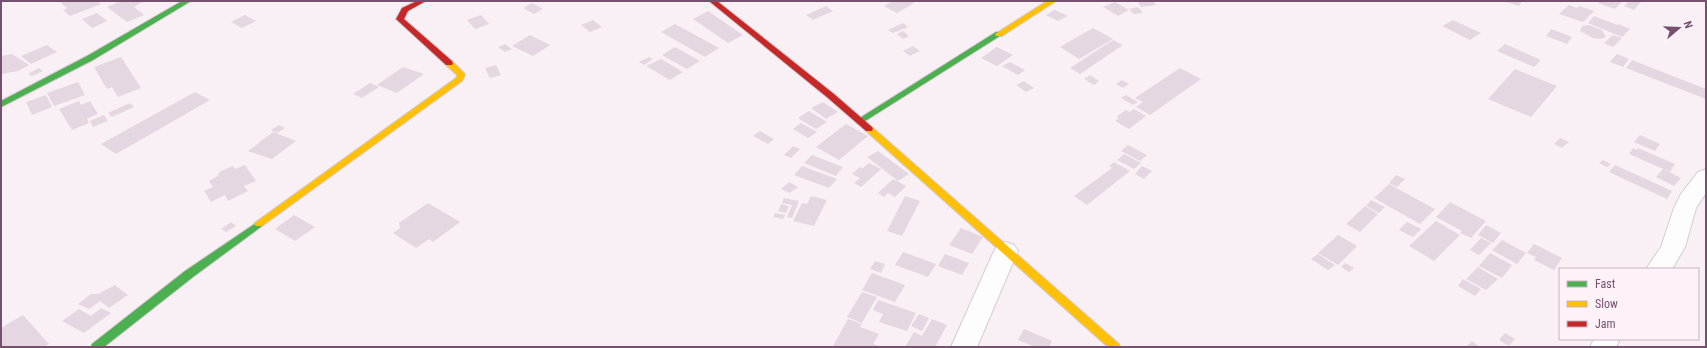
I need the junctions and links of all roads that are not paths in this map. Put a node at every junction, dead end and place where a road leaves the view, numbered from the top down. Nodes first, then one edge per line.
1 (187, 1) edge
2 (422, 1) edge
3 (713, 1) edge
4 (1052, 1) edge
5 (1, 104) edge
6 (859, 121) junction
7 (1706, 177) edge
8 (1006, 251) junction
9 (1659, 268) edge
10 (96, 347) edge
11 (964, 347) edge
12 (1115, 347) edge

1 - 5 street
2 - 10 street
3 - 6 street
4 - 6 street
6 - 8 street
7 - 9 street
8 - 11 street
8 - 12 street

